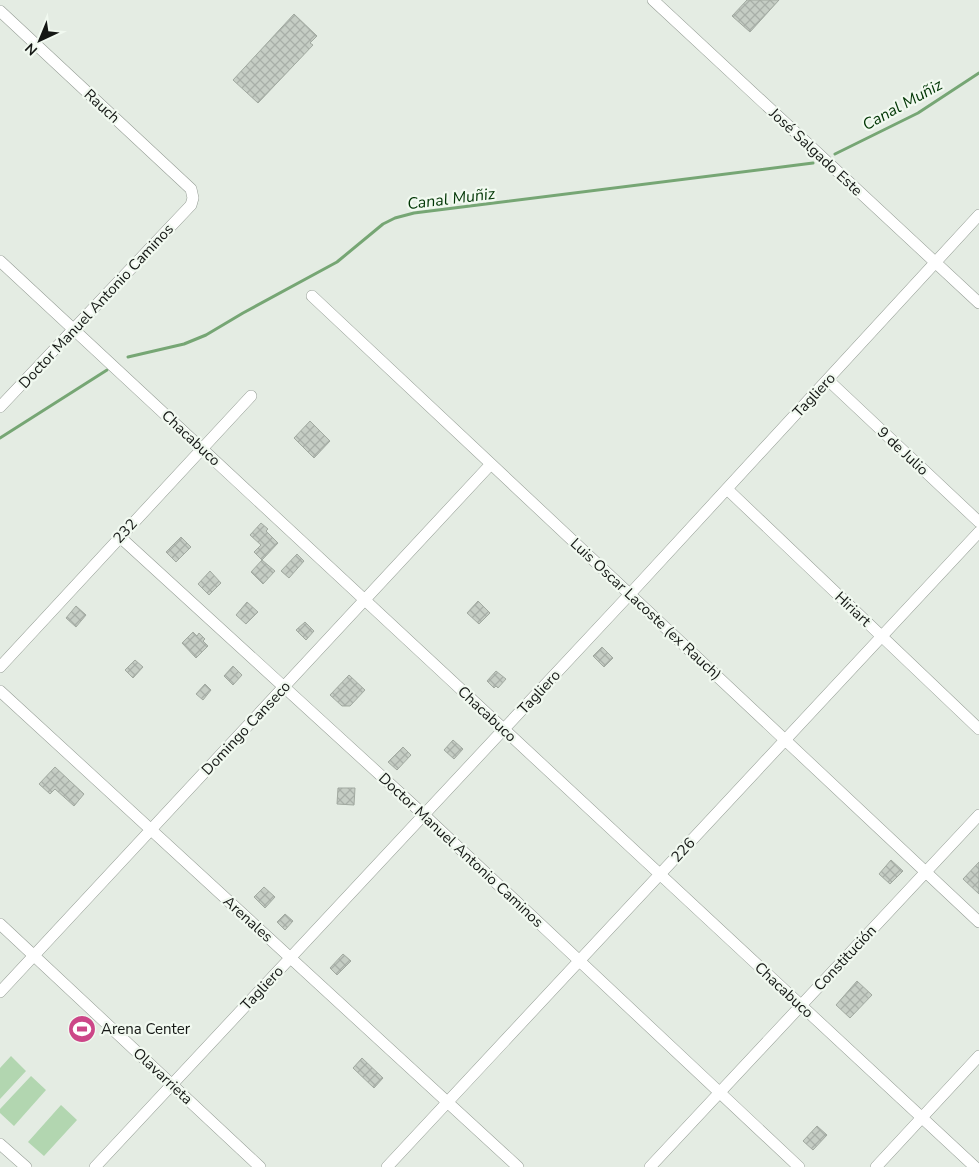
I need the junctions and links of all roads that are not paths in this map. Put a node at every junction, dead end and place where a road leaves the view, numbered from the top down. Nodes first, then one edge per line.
1 (654, 0) edge
2 (0, 11) edge
3 (191, 206) joint
4 (979, 215) edge
5 (0, 260) edge
6 (934, 262) junction
7 (312, 296) dead end
8 (979, 303) edge
9 (74, 329) junction
10 (828, 380) junction
11 (251, 396) dead end
12 (0, 407) edge
13 (203, 449) junction
14 (491, 464) junction
15 (727, 489) junction
16 (979, 522) edge
17 (979, 532) edge
18 (120, 537) junction
19 (630, 594) junction
20 (364, 600) junction
21 (882, 637) junction
22 (0, 666) edge
23 (285, 686) junction
24 (0, 691) edge
25 (979, 729) edge
26 (504, 730) junction
27 (786, 739) junction
28 (424, 815) junction
29 (979, 815) edge
30 (150, 830) junction
31 (925, 872) junction
32 (660, 875) junction
33 (979, 922) edge
34 (0, 924) edge
35 (34, 956) junction
36 (290, 958) junction
37 (580, 962) junction
38 (0, 992) edge
39 (800, 1005) junction
40 (979, 1056) edge
41 (173, 1085) junction
42 (719, 1093) junction
43 (447, 1101) junction
44 (922, 1118) junction
45 (0, 1144) edge
46 (26, 1167) edge
47 (95, 1167) edge
48 (260, 1167) edge
49 (387, 1167) edge
50 (518, 1167) edge
51 (650, 1167) edge
52 (799, 1167) edge
53 (876, 1167) edge
54 (975, 1167) edge

1 - 6 street, José Salgado Este
2 - 3 street, Rauch
3 - 9 street, Doctor Manuel Antonio Caminos
4 - 6 street, Tagliero
5 - 9 street, Chacabuco
6 - 8 street, José Salgado Este
6 - 10 street, Tagliero
7 - 14 street, Luis Oscar Lacoste (ex Rauch)
9 - 12 street, Doctor Manuel Antonio Caminos
9 - 13 street, Chacabuco
10 - 15 street, Tagliero
10 - 16 street, 9 de Julio
11 - 13 street, 232
13 - 18 street, 232
13 - 20 street, Chacabuco
14 - 19 street, Luis Oscar Lacoste (ex Rauch)
14 - 20 street, Domingo Canseco
15 - 19 street, Tagliero
15 - 21 street, Hiriart
17 - 21 street, 226
18 - 22 street, 232
18 - 23 street, Doctor Manuel Antonio Caminos
19 - 26 street, Tagliero
19 - 27 street, Luis Oscar Lacoste (ex Rauch)
20 - 23 street, Domingo Canseco
20 - 26 street, Chacabuco
21 - 25 street, Hiriart
21 - 27 street, 226
23 - 28 street, Doctor Manuel Antonio Caminos
23 - 30 street, Domingo Canseco
24 - 30 street, Arenales
26 - 28 street, Tagliero
26 - 32 street, Chacabuco
27 - 31 street, Luis Oscar Lacoste (ex Rauch)
27 - 32 street, 226
28 - 36 street, Tagliero
28 - 37 street, Doctor Manuel Antonio Caminos
29 - 31 street, Constitución
30 - 35 street, Domingo Canseco
30 - 36 street, Arenales
31 - 33 street, Luis Oscar Lacoste (ex Rauch)
31 - 39 street, Constitución
32 - 37 street, 226
32 - 39 street, Chacabuco
34 - 35 street, Olavarrieta
35 - 38 street, Domingo Canseco
35 - 41 street, Olavarrieta
36 - 41 street, Tagliero
36 - 43 street, Arenales
37 - 42 street, Doctor Manuel Antonio Caminos
37 - 43 street, 226
39 - 42 street, Constitución
39 - 44 street, Chacabuco
40 - 44 street
41 - 47 street, Tagliero
41 - 48 street, Olavarrieta
42 - 51 street, Constitución
42 - 52 street, Doctor Manuel Antonio Caminos
43 - 49 street, 226
43 - 50 street, Arenales
44 - 53 street
44 - 54 street, Chacabuco
45 - 46 street

